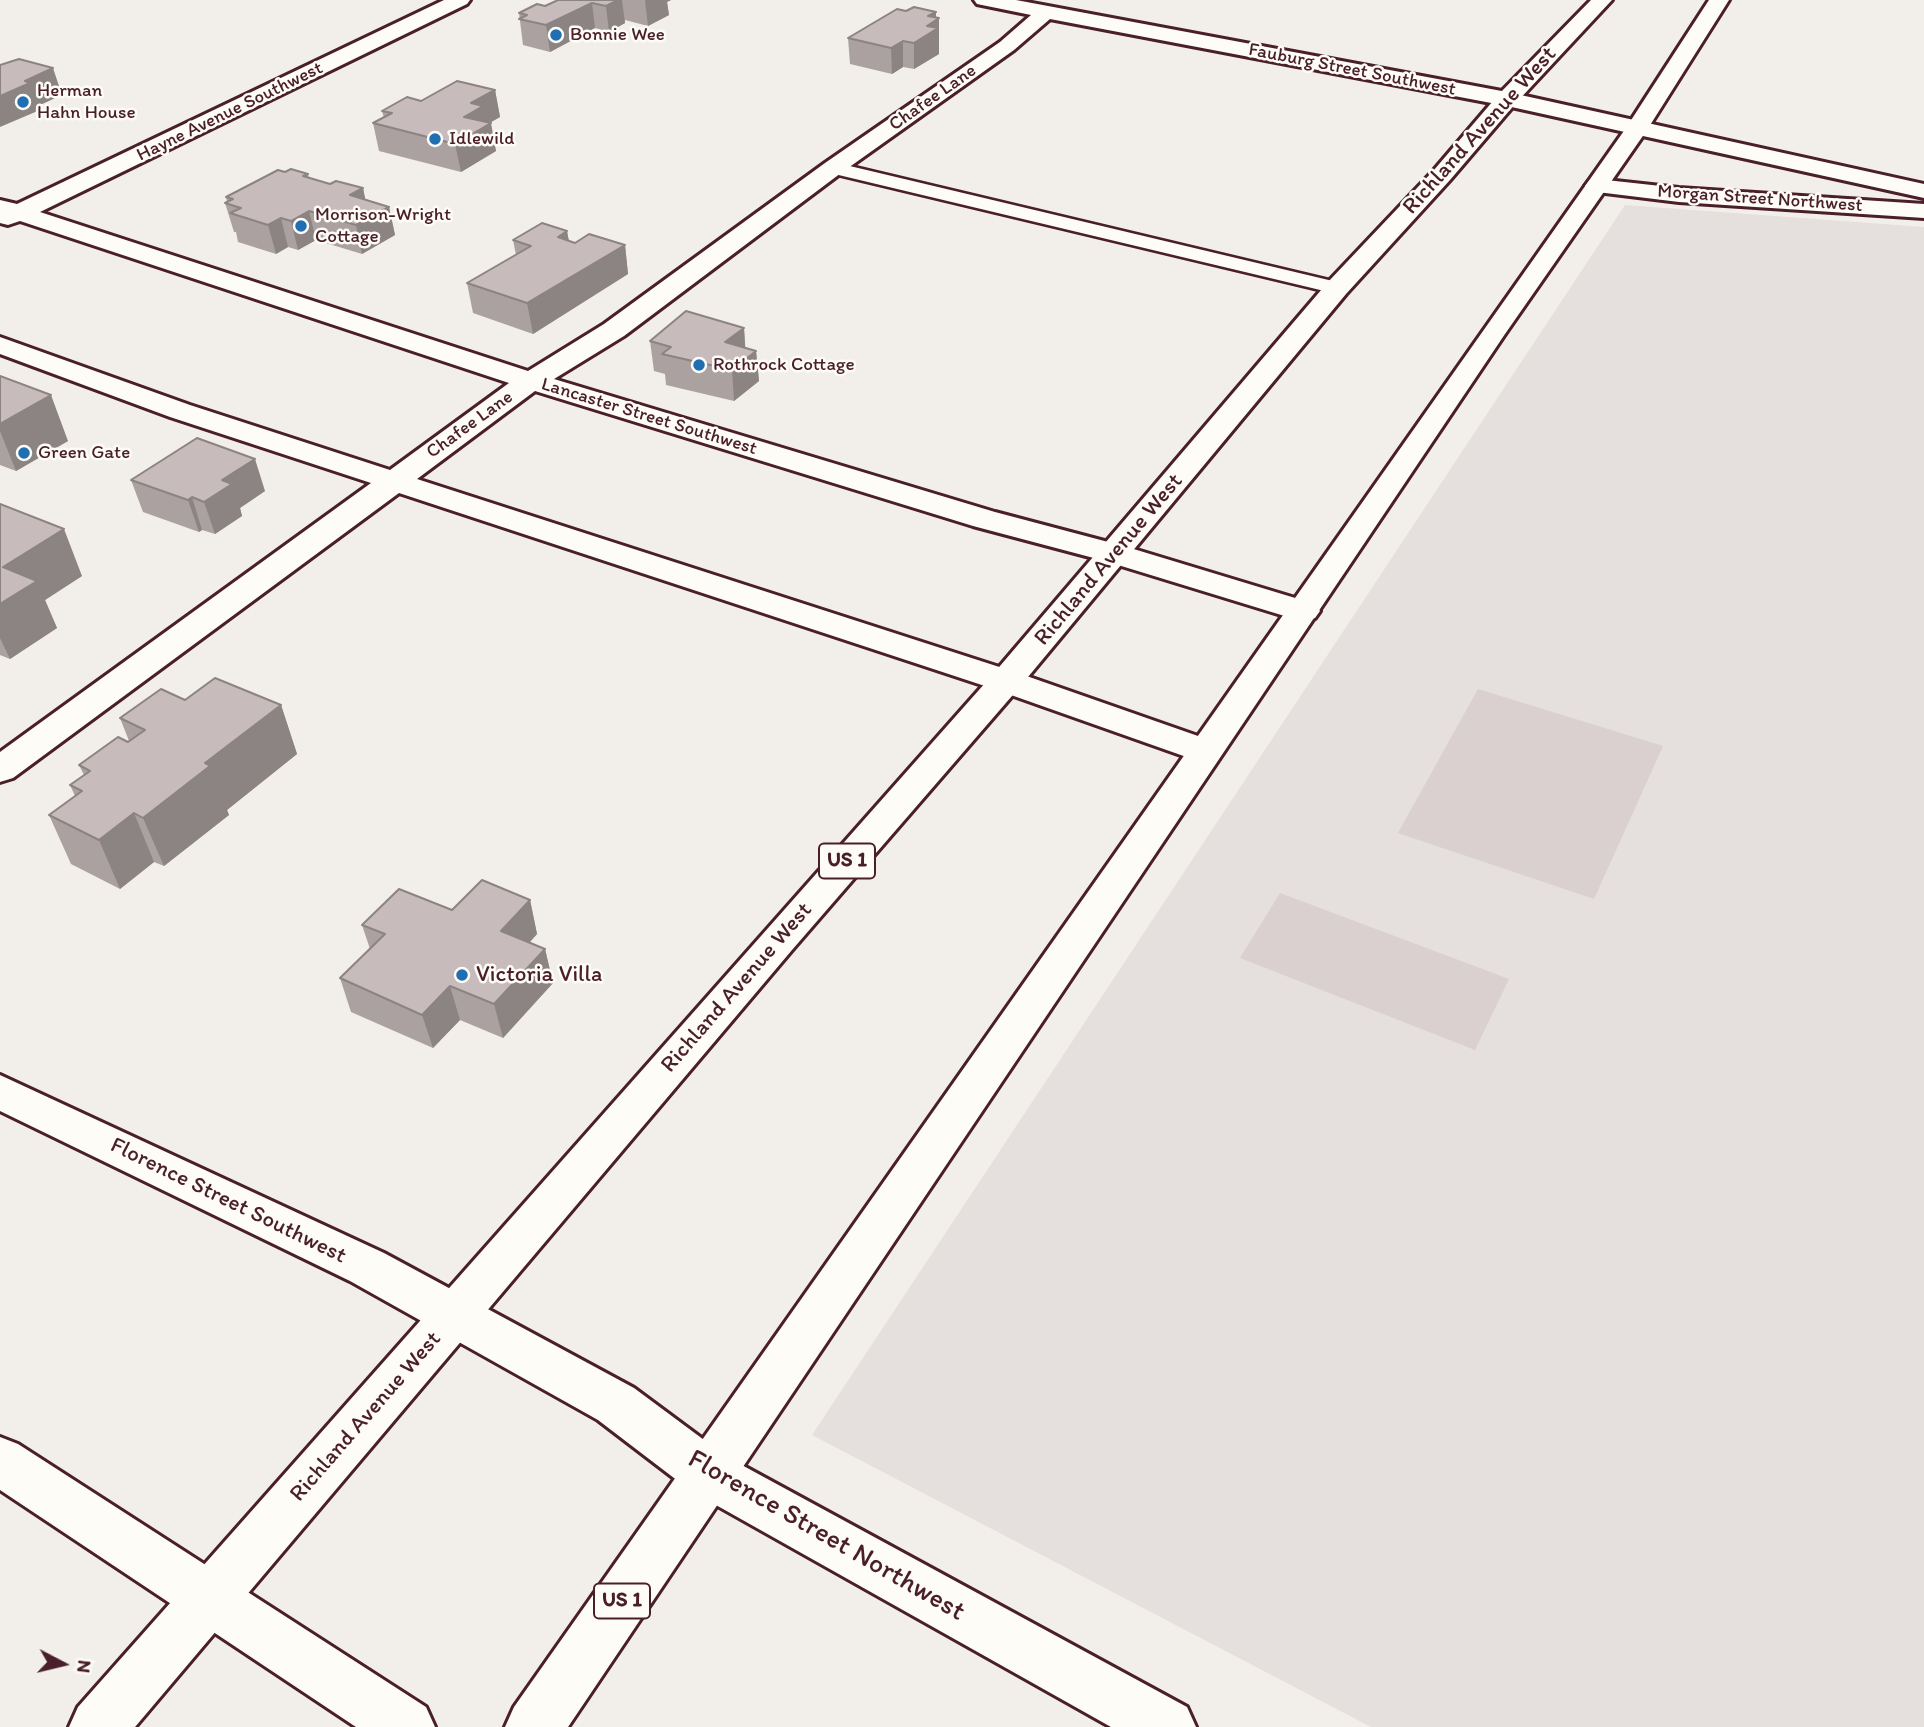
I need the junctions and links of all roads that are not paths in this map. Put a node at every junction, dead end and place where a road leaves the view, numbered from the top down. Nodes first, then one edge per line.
1 (460, 0) edge
2 (984, 0) edge
3 (1602, 0) edge
4 (1719, 0) edge
5 (1046, 12) junction
6 (1507, 99) junction
7 (1636, 130) junction
8 (833, 168) junction
9 (1597, 186) junction
10 (1924, 191) edge
11 (1924, 211) edge
12 (7, 213) edge
13 (1337, 288) junction
14 (0, 345) edge
15 (531, 381) junction
16 (394, 480) junction
17 (1116, 554) junction
18 (1303, 611) junction
19 (1006, 681) junction
20 (1205, 751) junction
21 (0, 770) edge
22 (0, 1092) edge
23 (454, 1315) junction
24 (0, 1461) edge
25 (709, 1474) junction
26 (209, 1599) junction
27 (98, 1727) edge
28 (406, 1727) edge
29 (534, 1727) edge
30 (1167, 1727) edge

1 - 12 street, Hayne Avenue Southwest
2 - 5 street, Fauburg Street Southwest
3 - 6 street, Richland Avenue West / US 1
4 - 7 street, US 1
5 - 6 street, Fauburg Street Southwest
5 - 8 street, Chafee Lane
6 - 7 street, Fauburg Street Southwest
6 - 13 street, Richland Avenue West / US 1
7 - 9 street, US 1
7 - 10 street, Fauburg Street Southwest
8 - 13 lane
8 - 15 street, Chafee Lane
9 - 11 street, Morgan Street Northwest
9 - 18 street, US 1
12 - 15 street, Lancaster Street Southwest
13 - 17 street, Richland Avenue West / US 1
14 - 16 street
15 - 16 street, Chafee Lane
15 - 17 street, Lancaster Street Southwest
16 - 19 street
16 - 21 street, Chafee Lane
17 - 18 street, Lancaster Street Southwest
17 - 19 street, Richland Avenue West / US 1
18 - 20 street, US 1
19 - 20 street
19 - 23 street, Richland Avenue West / US 1
20 - 25 street, US 1
22 - 23 street, Florence Street Southwest
23 - 25 street, Florence Street Northwest
23 - 26 street, Richland Avenue West / US 1
24 - 26 street
25 - 29 street, US 1
25 - 30 street, Florence Street Northwest
26 - 27 street, Richland Avenue West / US 1
26 - 28 street

